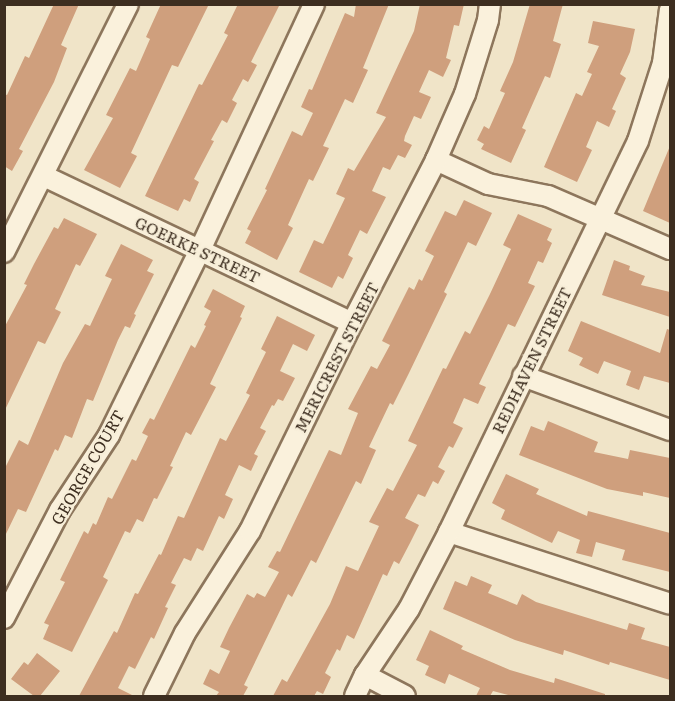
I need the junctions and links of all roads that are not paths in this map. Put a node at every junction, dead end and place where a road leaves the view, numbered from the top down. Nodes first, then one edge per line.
1 (128, 4) edge
2 (314, 4) edge
3 (490, 4) edge
4 (670, 9) edge
5 (667, 64) edge
6 (436, 160) junction
7 (44, 176) junction
8 (600, 218) junction
9 (670, 249) edge
10 (200, 250) junction
11 (4, 252) edge
12 (352, 323) junction
13 (523, 376) junction
14 (670, 430) edge
15 (449, 532) junction
16 (670, 604) edge
17 (4, 618) edge
18 (365, 675) junction
19 (154, 696) edge
20 (355, 696) edge
21 (405, 696) edge

1 - 7 street
2 - 10 street, GEORGE COURT
3 - 6 street, MERICREST STREET
4 - 5 street, REDHAVEN STREET
5 - 8 street, REDHAVEN STREET
6 - 8 street
6 - 12 street, MERICREST STREET
7 - 10 street, GOERKE STREET
7 - 11 street
8 - 9 street
8 - 13 street, REDHAVEN STREET
10 - 12 street, GOERKE STREET
10 - 17 street, GEORGE COURT
12 - 19 street, MERICREST STREET
13 - 14 street
13 - 15 street, REDHAVEN STREET
15 - 16 street
15 - 18 street, REDHAVEN STREET
18 - 20 street, REDHAVEN STREET
18 - 21 street

